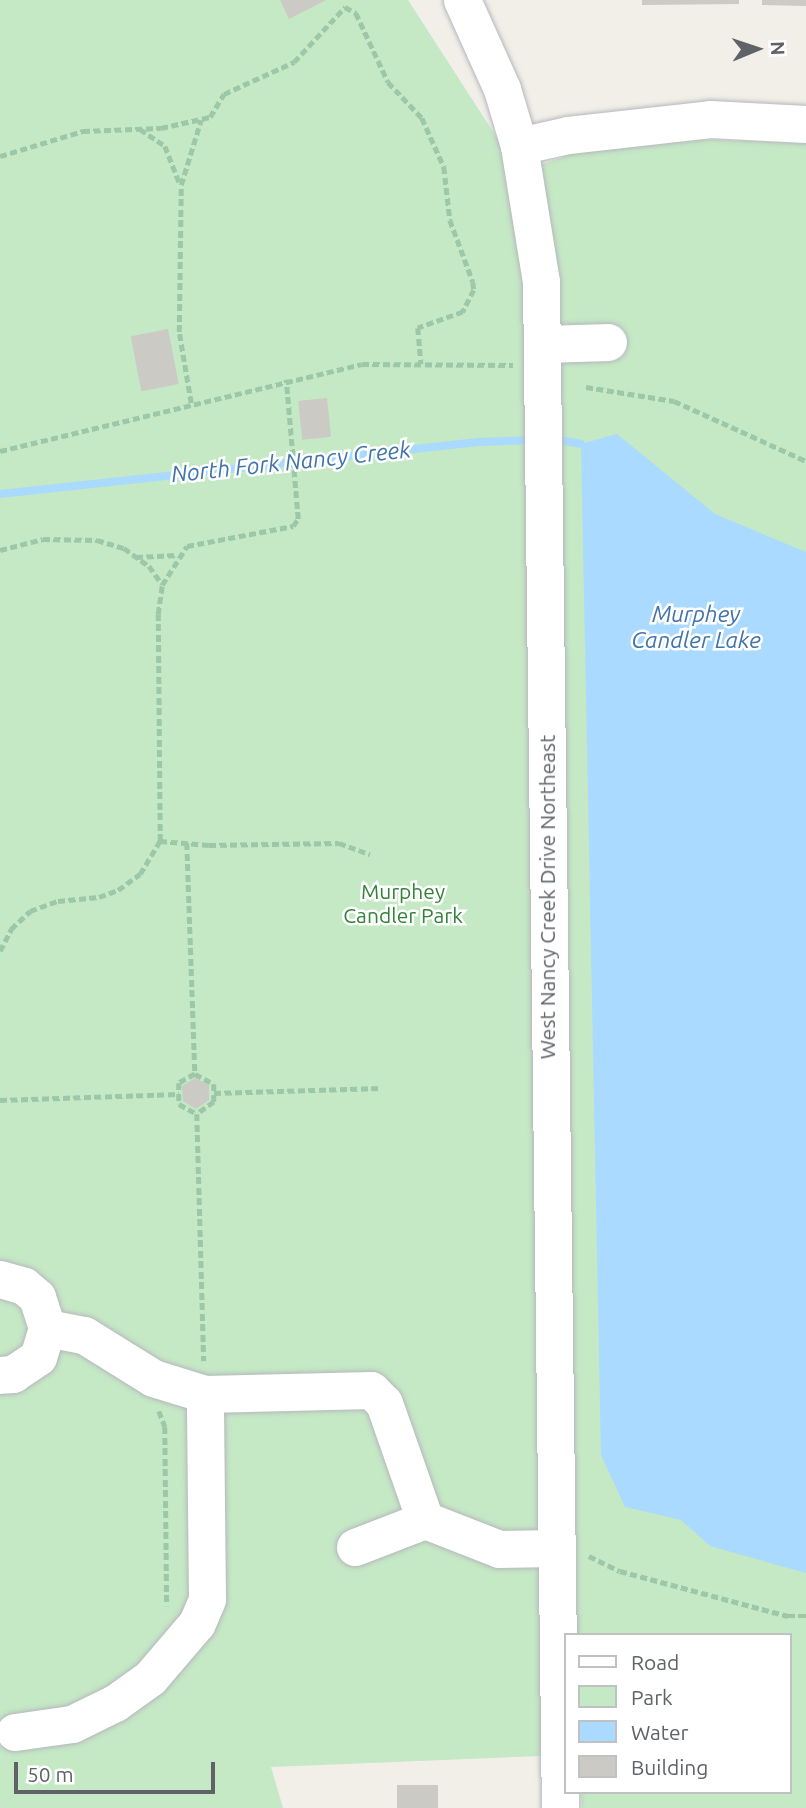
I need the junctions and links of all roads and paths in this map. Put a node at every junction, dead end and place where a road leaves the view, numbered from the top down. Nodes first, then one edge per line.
1 (462, 0) edge
2 (201, 120) dead end
3 (806, 124) edge
4 (140, 128) junction
5 (519, 146) junction
6 (0, 156) edge
7 (181, 185) junction
8 (608, 342) dead end
9 (534, 355) junction
10 (421, 364) junction
11 (286, 380) junction
12 (586, 387) dead end
13 (191, 403) junction
14 (0, 451) edge
15 (806, 461) edge
16 (0, 550) edge
17 (179, 556) junction
18 (136, 557) junction
19 (162, 584) junction
20 (160, 841) junction
21 (187, 843) junction
22 (370, 854) dead end
23 (0, 951) edge
24 (195, 1073) junction
25 (382, 1088) dead end
26 (214, 1093) junction
27 (179, 1094) junction
28 (0, 1100) edge
29 (197, 1114) junction
30 (0, 1279) edge
31 (47, 1328) junction
32 (0, 1376) edge
33 (205, 1394) junction
34 (160, 1405) dead end
35 (425, 1520) junction
36 (355, 1547) dead end
37 (568, 1549) junction
38 (164, 1614) dead end
39 (806, 1616) edge
40 (565, 1633) edge
41 (564, 1678) edge
42 (15, 1732) dead end
43 (560, 1808) edge

1 - 5 street, West Nancy Creek Drive Northeast
2 - 7 path
3 - 5 street
4 - 6 path
4 - 7 path
4 - 10 path
5 - 9 street, West Nancy Creek Drive Northeast
7 - 13 path
8 - 9 street
9 - 10 path
9 - 37 street, West Nancy Creek Drive Northeast
10 - 11 path
11 - 13 path
11 - 17 path
12 - 15 path
13 - 14 path
16 - 18 path
17 - 18 path
17 - 19 path
18 - 19 path
19 - 20 path
20 - 21 path
20 - 23 path
21 - 22 path
21 - 24 path
24 - 26 path
24 - 27 path
25 - 26 path
26 - 29 path
27 - 28 path
27 - 29 path
29 - 33 path
30 - 31 street
31 - 32 street
31 - 33 street
33 - 35 street
33 - 42 street
34 - 38 path
35 - 36 street
35 - 37 street
37 - 39 path
37 - 40 street, West Nancy Creek Drive Northeast
41 - 43 street, West Nancy Creek Drive Northeast

